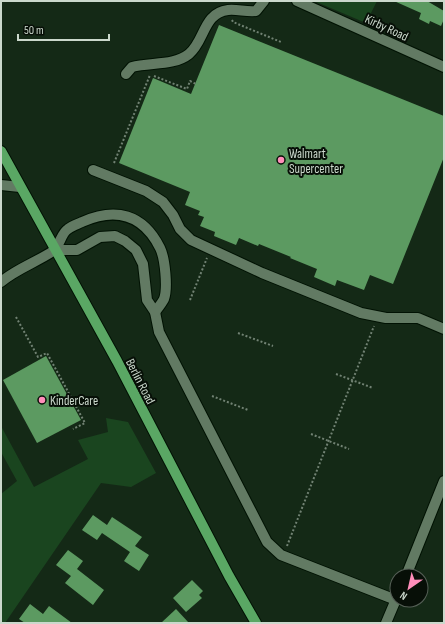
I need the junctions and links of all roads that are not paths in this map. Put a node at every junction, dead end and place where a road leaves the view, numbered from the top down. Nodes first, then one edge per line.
1 (264, 1) edge
2 (297, 1) edge
3 (444, 67) edge
4 (126, 74) dead end
5 (1, 151) edge
6 (92, 170) dead end
7 (1, 185) edge
8 (20, 187) junction
9 (55, 250) junction
10 (1, 282) edge
11 (156, 312) junction
12 (444, 329) edge
13 (444, 481) edge
14 (409, 568) edge
15 (389, 596) edge
16 (392, 608) edge
17 (256, 623) edge
18 (386, 623) edge

1 - 4 street
2 - 3 street, Kirby Road
5 - 8 main road, Berlin Road
6 - 12 street
7 - 8 street
8 - 9 main road, Berlin Road
9 - 10 street
9 - 11 street
9 - 11 street
9 - 17 main road, Berlin Road
11 - 15 street
13 - 14 street
16 - 18 street

